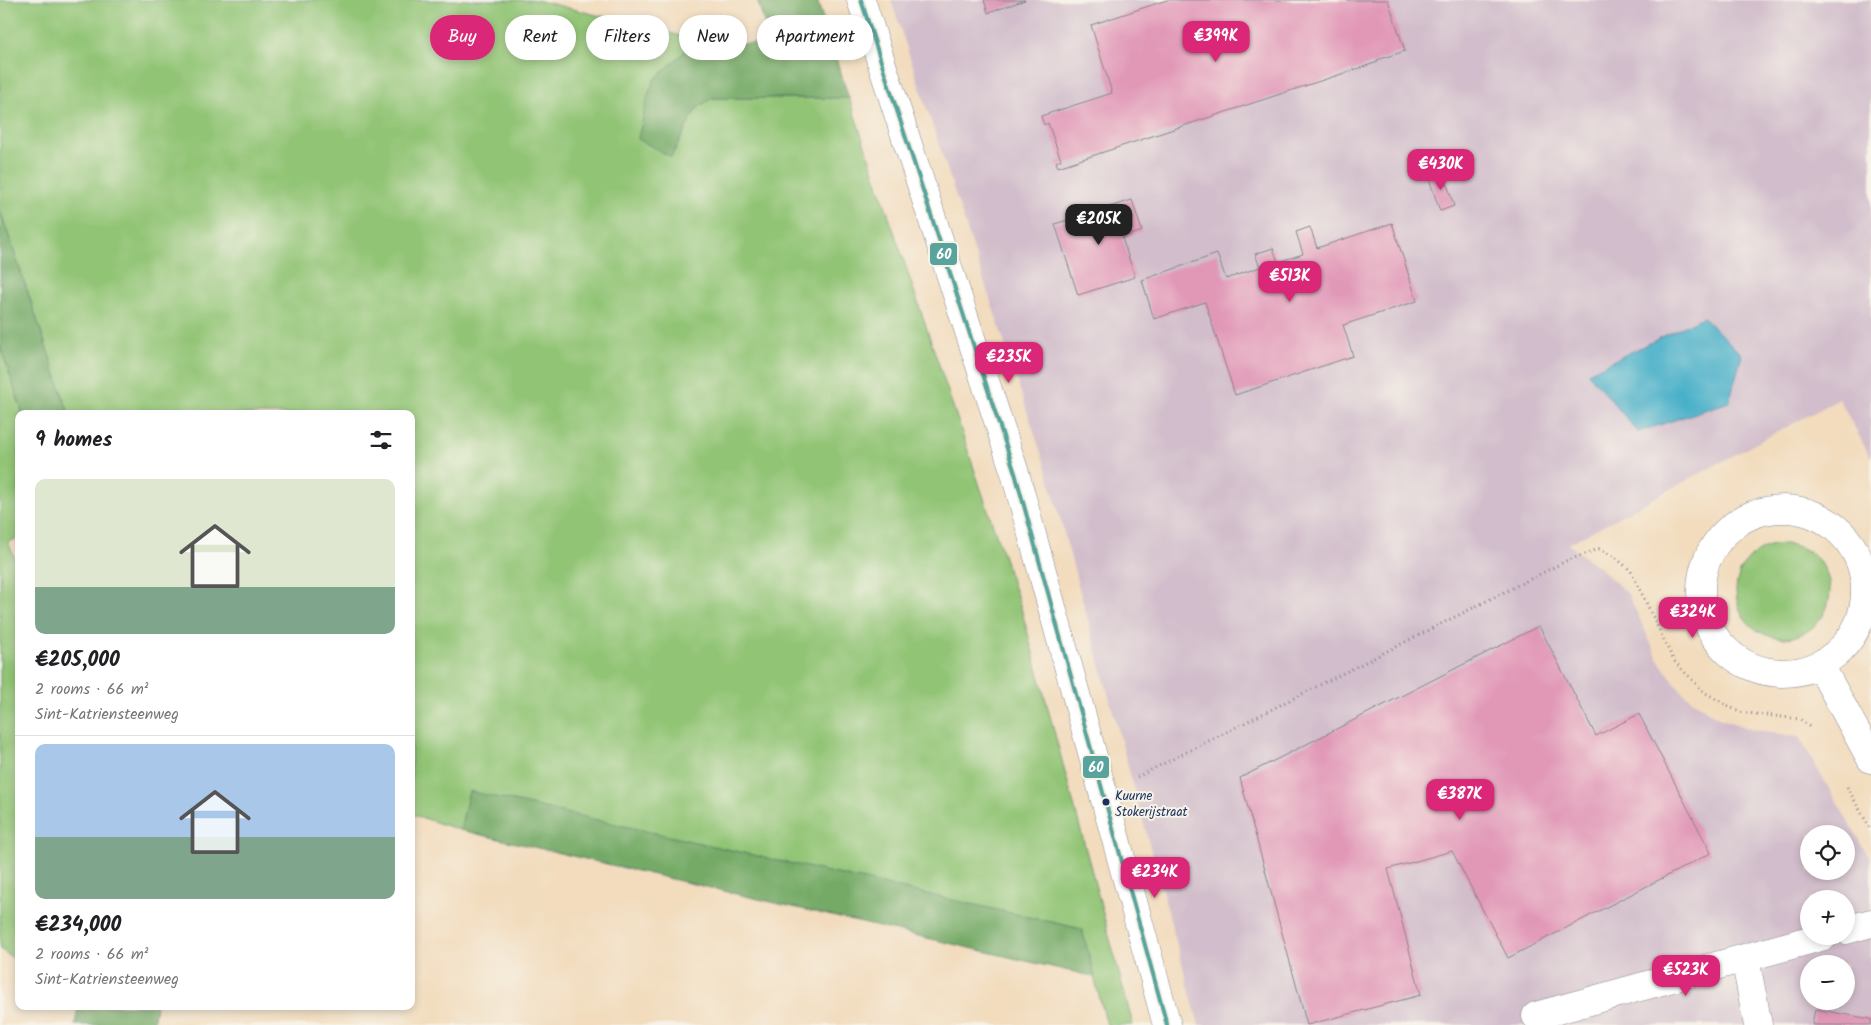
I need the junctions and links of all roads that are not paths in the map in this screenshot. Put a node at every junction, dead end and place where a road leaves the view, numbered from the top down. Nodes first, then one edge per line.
1 (861, 0) edge
2 (1864, 548) edge
3 (1820, 665) junction
4 (1871, 759) edge
5 (1871, 923) edge
6 (1855, 927) edge
7 (1800, 943) edge
8 (1745, 958) junction
9 (1536, 1016) dead end
10 (1167, 1025) edge
11 (1758, 1025) edge

1 - 10 street
2 - 3 street
2 - 3 street
3 - 4 street
5 - 6 street
7 - 8 street
8 - 9 street
8 - 11 street

